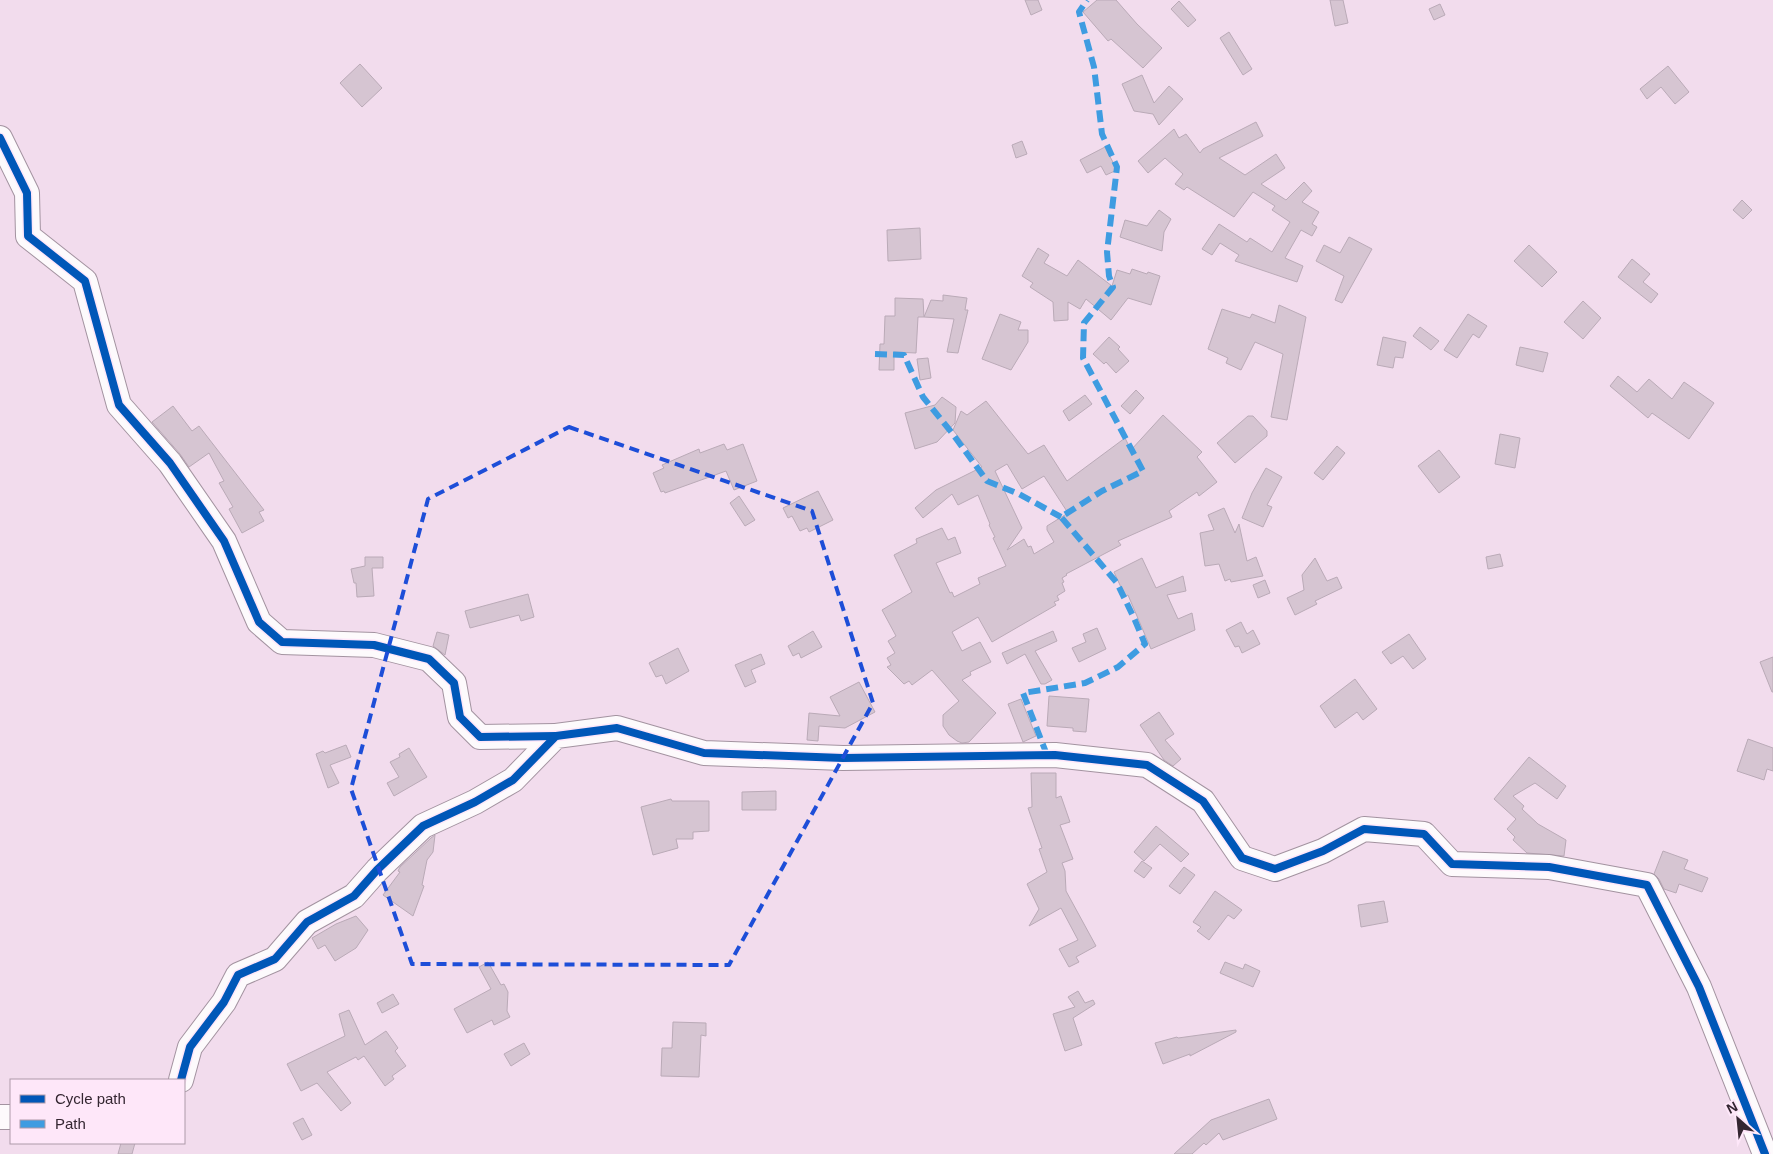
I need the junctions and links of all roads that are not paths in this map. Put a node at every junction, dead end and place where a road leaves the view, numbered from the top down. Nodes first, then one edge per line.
1 (0, 138) edge
2 (556, 736) junction
3 (180, 1079) edge
4 (1765, 1154) edge

1 - 2 street
2 - 3 street
2 - 4 street

